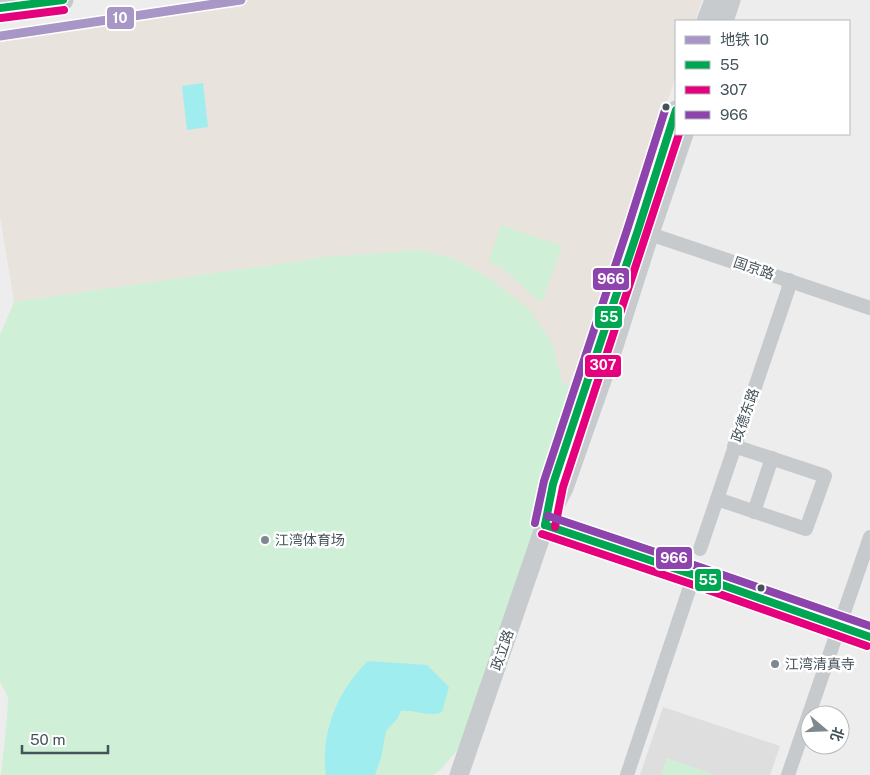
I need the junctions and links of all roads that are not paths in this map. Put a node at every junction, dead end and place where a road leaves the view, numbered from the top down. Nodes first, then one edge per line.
1 (63, 0) edge
2 (714, 0) edge
3 (731, 0) edge
4 (9, 5) edge
5 (706, 20) edge
6 (724, 20) edge
7 (675, 114) edge
8 (684, 135) edge
9 (644, 231) junction
10 (790, 280) junction
11 (870, 308) edge
12 (734, 446) junction
13 (772, 458) junction
14 (717, 499) junction
15 (754, 512) junction
16 (545, 525) junction
17 (870, 537) edge
18 (700, 549) dead end
19 (694, 575) junction
20 (839, 627) junction
21 (870, 637) edge
22 (459, 775) edge
23 (627, 775) edge
24 (788, 775) edge

1 - 4 main road
2 - 5 main road
3 - 6 main road
7 - 9 main road, 政立路
8 - 9 main road, 政立路
9 - 10 street, 国京路
9 - 16 main road, 政立路
10 - 11 street, 国京路
10 - 12 street, 政德东路
12 - 13 street
12 - 14 street, 政德东路
13 - 15 street
13 - 15 street
14 - 15 street
14 - 18 street, 政德东路
16 - 19 main road
16 - 22 main road, 政立路
17 - 20 street
19 - 20 main road
19 - 23 street
20 - 21 main road
20 - 24 street

